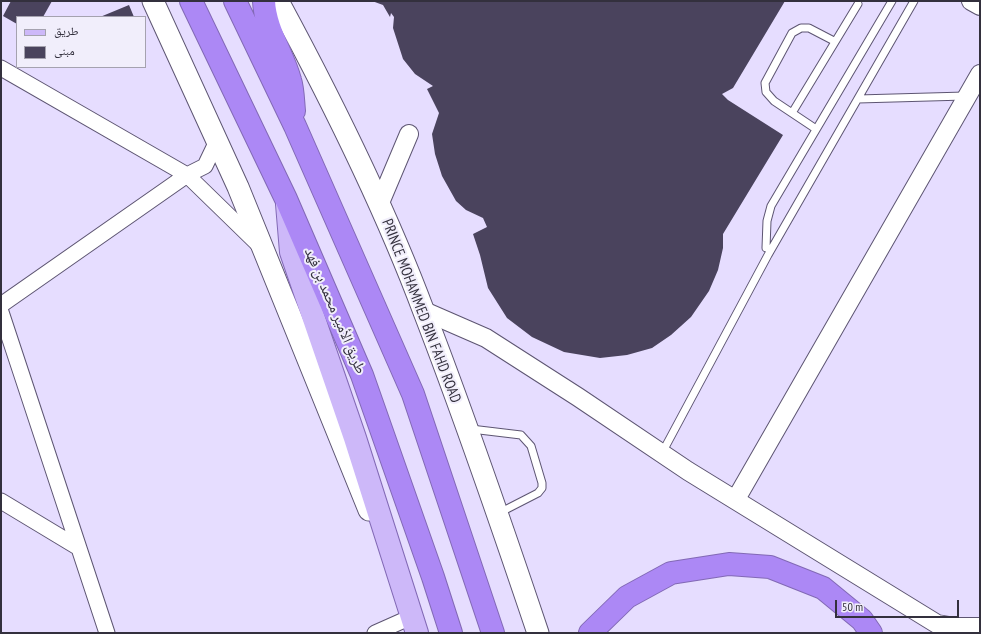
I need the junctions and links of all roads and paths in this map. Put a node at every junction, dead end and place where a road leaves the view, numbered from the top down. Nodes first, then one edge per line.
1 (153, 1) edge
2 (191, 1) edge
3 (235, 1) edge
4 (264, 1) edge
5 (278, 1) edge
6 (892, 1) edge
7 (914, 1) edge
8 (971, 1) edge
9 (858, 4) dead end
10 (980, 6) edge
11 (834, 41) junction
12 (2, 72) edge
13 (980, 74) edge
14 (967, 96) junction
15 (858, 99) junction
16 (792, 113) junction
17 (295, 126) junction
18 (816, 129) junction
19 (409, 134) dead end
20 (217, 141) junction
21 (187, 175) junction
22 (286, 199) junction
23 (379, 205) junction
24 (766, 248) dead end
25 (264, 251) junction
26 (1, 305) edge
27 (424, 311) junction
28 (1, 312) edge
29 (466, 428) junction
30 (662, 453) junction
31 (736, 499) junction
32 (1, 501) edge
33 (497, 514) junction
34 (79, 548) junction
35 (414, 625) edge
36 (980, 627) edge
37 (107, 633) edge
38 (374, 633) edge
39 (451, 633) edge
40 (493, 633) edge
41 (538, 633) edge
42 (590, 633) edge
43 (871, 633) edge

1 - 20 main road
2 - 22 highway, طريق الأمير محمد بن فهد
3 - 17 highway
4 - 17 highway
5 - 23 main road, PRINCE MOHAMMED BIN FAHD ROAD
6 - 18 lane
7 - 15 lane
8 - 10 street
9 - 11 lane
11 - 16 lane
11 - 16 lane
12 - 21 street
13 - 14 street
14 - 15 lane
14 - 31 street
15 - 30 lane
16 - 18 lane
17 - 40 highway
18 - 24 lane
19 - 23 street
20 - 21 street
20 - 25 main road
21 - 25 street
21 - 26 street
22 - 35 main road
22 - 39 highway, طريق الأمير محمد بن فهد
23 - 27 main road, PRINCE MOHAMMED BIN FAHD ROAD
25 - 35 main road
27 - 29 main road, PRINCE MOHAMMED BIN FAHD ROAD
27 - 30 street
28 - 34 street
29 - 33 main road, PRINCE MOHAMMED BIN FAHD ROAD
29 - 33 lane
30 - 31 street
31 - 36 street
32 - 34 street
33 - 41 main road, PRINCE MOHAMMED BIN FAHD ROAD
34 - 37 street
35 - 38 street
42 - 43 highway

